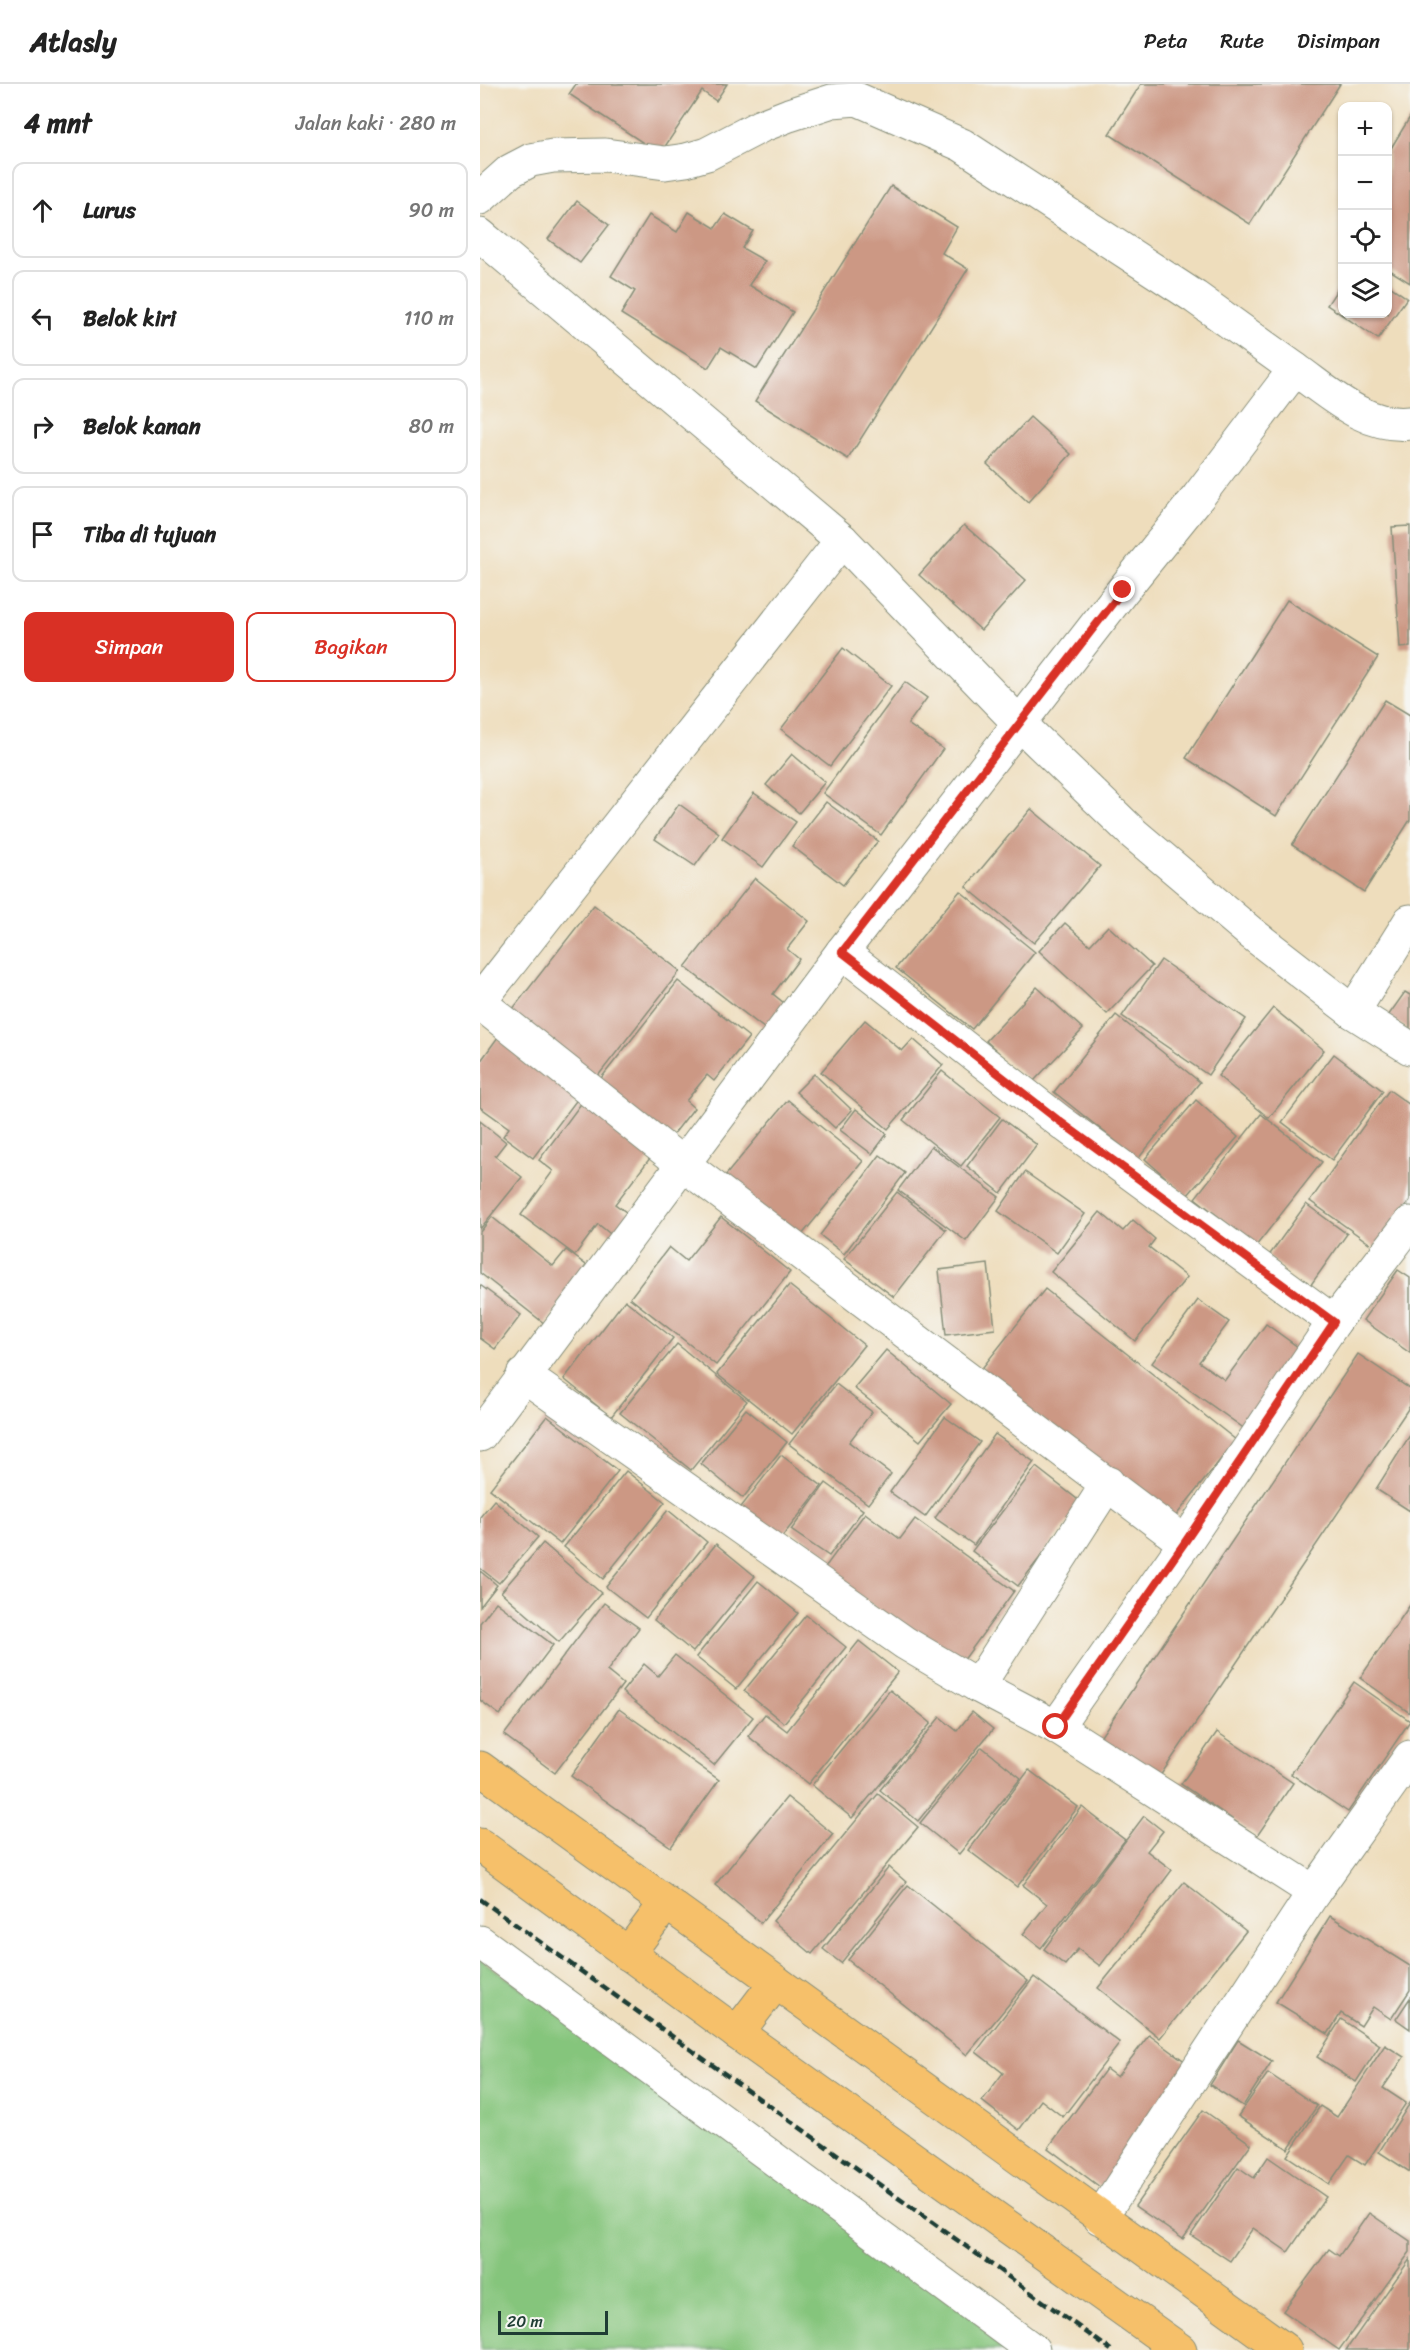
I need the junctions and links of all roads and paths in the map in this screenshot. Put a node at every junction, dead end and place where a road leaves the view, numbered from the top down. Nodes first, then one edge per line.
1 (480, 198) edge
2 (480, 235) edge
3 (1295, 369) junction
4 (1410, 423) edge
5 (842, 540) junction
6 (1020, 724) junction
7 (1410, 921) edge
8 (842, 952) junction
9 (480, 1002) edge
10 (1353, 1012) junction
11 (1410, 1048) edge
12 (684, 1165) junction
13 (1410, 1223) edge
14 (1334, 1322) junction
15 (523, 1375) junction
16 (480, 1434) edge
17 (1108, 1483) junction
18 (1185, 1542) junction
19 (978, 1686) junction
20 (1056, 1727) junction
21 (1410, 1757) edge
22 (480, 1768) edge
23 (480, 1845) edge
24 (1314, 1892) junction
25 (666, 1903) junction
26 (480, 1942) edge
27 (628, 1954) junction
28 (776, 1982) junction
29 (737, 2033) junction
30 (1100, 2218) junction
31 (1033, 2350) edge
32 (1180, 2350) edge
33 (1285, 2350) edge

1 - 3 street
2 - 5 street
3 - 4 street
3 - 6 street
5 - 6 street
5 - 9 street
6 - 8 street
6 - 10 street
7 - 10 street
8 - 12 street
8 - 14 street
9 - 12 street
10 - 11 street
12 - 15 street
12 - 17 street
13 - 14 street
14 - 18 street
15 - 16 street
15 - 19 street
17 - 18 street
17 - 19 street
18 - 20 street
19 - 20 street
20 - 24 street
21 - 24 street
22 - 25 highway
23 - 27 highway
24 - 30 street
25 - 27 highway
25 - 28 highway
26 - 31 street
27 - 29 highway
28 - 29 highway
28 - 30 highway
29 - 32 highway
30 - 33 highway

